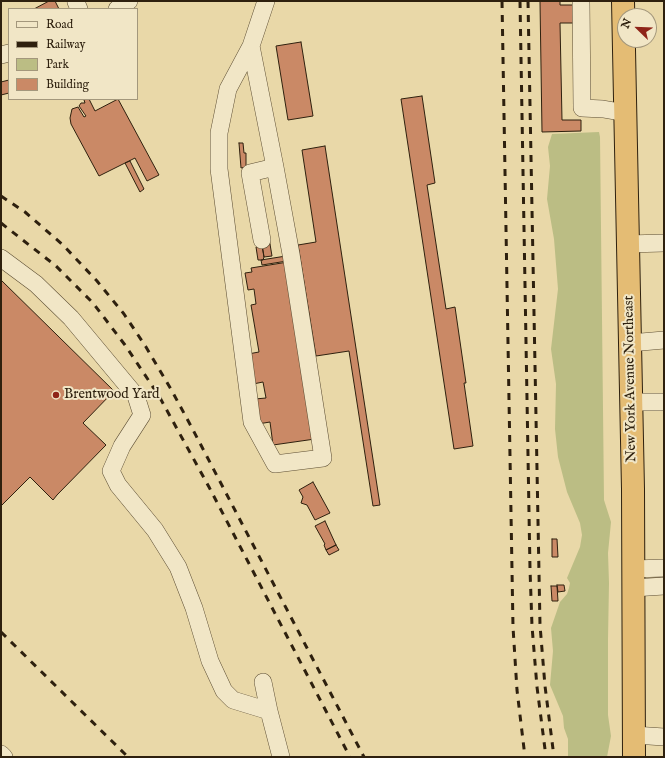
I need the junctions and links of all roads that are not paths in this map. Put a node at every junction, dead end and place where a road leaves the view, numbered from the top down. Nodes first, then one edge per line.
1 (129, 1) edge
2 (266, 1) edge
3 (581, 1) edge
4 (623, 1) edge
5 (118, 8) edge
6 (251, 46) junction
7 (626, 113) junction
8 (275, 167) junction
9 (262, 240) dead end
10 (664, 243) edge
11 (628, 244) junction
12 (1, 258) edge
13 (664, 340) edge
14 (630, 343) junction
15 (631, 402) junction
16 (664, 402) edge
17 (664, 568) edge
18 (633, 578) junction
19 (664, 586) edge
20 (264, 682) dead end
21 (269, 711) junction
22 (649, 736) edge
23 (1, 754) edge
24 (4, 757) edge
25 (281, 757) edge
26 (634, 757) edge

1 - 5 street
2 - 6 street
3 - 7 street
4 - 7 highway, New York Avenue Northeast
6 - 8 street
6 - 8 street
7 - 11 highway, New York Avenue Northeast
8 - 9 street
10 - 11 street
11 - 14 highway, New York Avenue Northeast
12 - 21 street
13 - 14 street
14 - 15 highway, New York Avenue Northeast
15 - 16 street
15 - 18 highway, New York Avenue Northeast
17 - 18 street
18 - 19 street
18 - 22 highway, New York Avenue Northeast
20 - 21 street
21 - 25 street
22 - 26 highway, New York Avenue Northeast
23 - 24 street

